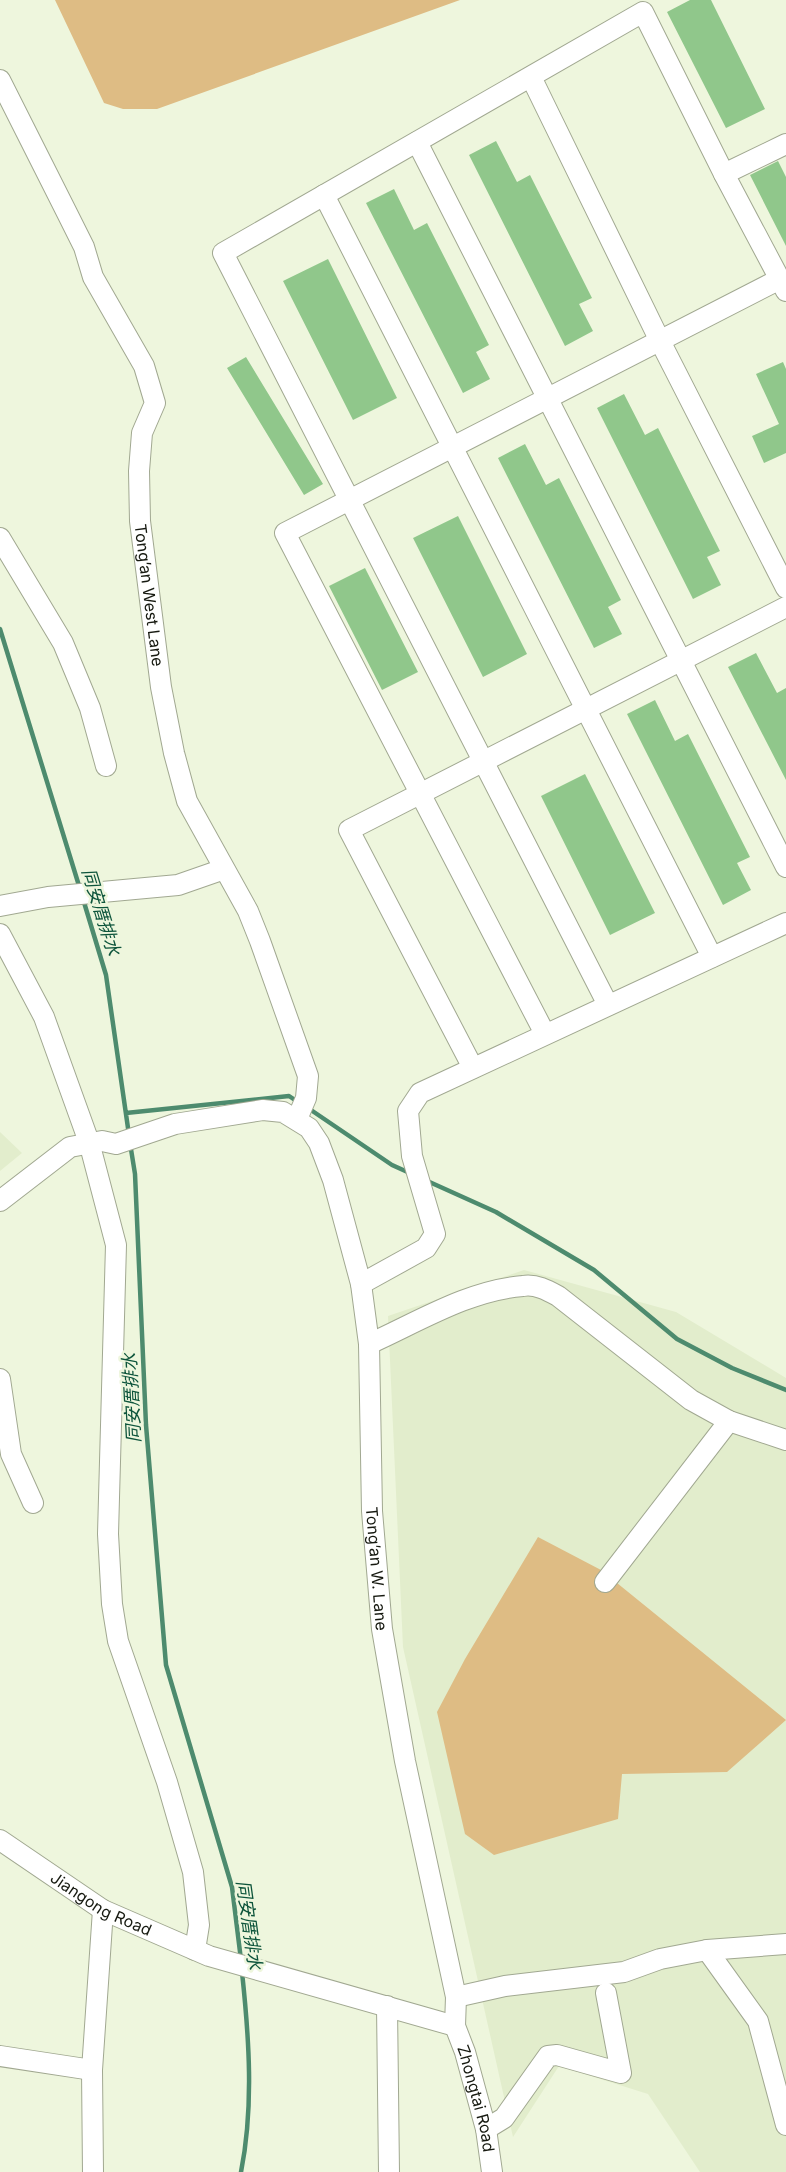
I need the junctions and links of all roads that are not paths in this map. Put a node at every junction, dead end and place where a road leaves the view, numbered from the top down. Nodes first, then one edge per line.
1 (531, 77) junction
2 (0, 80) edge
3 (417, 142) junction
4 (786, 144) edge
5 (724, 174) junction
6 (324, 195) junction
7 (783, 285) edge
8 (660, 341) junction
9 (546, 399) junction
10 (453, 447) junction
11 (350, 500) junction
12 (0, 538) edge
13 (786, 588) edge
14 (786, 607) edge
15 (683, 660) junction
16 (586, 709) junction
17 (484, 762) junction
18 (106, 766) dead end
19 (421, 794) junction
20 (786, 867) edge
21 (224, 869) junction
22 (0, 906) edge
23 (786, 923) edge
24 (0, 934) edge
25 (712, 957) junction
26 (608, 1005) junction
27 (545, 1034) junction
28 (473, 1068) junction
29 (297, 1119) junction
30 (89, 1142) junction
31 (0, 1201) edge
32 (361, 1284) junction
33 (369, 1344) junction
34 (0, 1379) edge
35 (729, 1421) junction
36 (786, 1440) edge
37 (33, 1503) dead end
38 (605, 1582) dead end
39 (0, 1840) edge
40 (103, 1910) junction
41 (786, 1944) edge
42 (707, 1950) junction
43 (202, 1953) junction
44 (606, 1993) dead end
45 (456, 1996) junction
46 (387, 2006) junction
47 (455, 2026) junction
48 (0, 2056) edge
49 (92, 2070) junction
50 (786, 2125) edge
51 (486, 2129) junction
52 (93, 2172) edge
53 (389, 2172) edge
54 (492, 2172) edge

1 - 3 street
1 - 5 street
1 - 8 street
2 - 21 street, Tong’an West Lane
3 - 6 street
3 - 9 street
4 - 5 street
5 - 7 street
6 - 10 street
6 - 11 street
7 - 8 street
8 - 9 street
8 - 13 street
9 - 10 street
9 - 15 street
10 - 11 street
10 - 16 street
11 - 17 street
11 - 19 street
12 - 18 street
14 - 15 street
15 - 16 street
15 - 20 street
16 - 17 street
16 - 25 street
17 - 19 street
17 - 26 street
19 - 27 street
19 - 28 street
21 - 22 street
21 - 29 street, Tong’an West Lane
23 - 25 street
24 - 30 street
25 - 26 street
26 - 27 street
27 - 28 street
28 - 32 street
29 - 30 street
29 - 32 street, Tong’an W. Lane
30 - 31 street
30 - 43 street
32 - 33 street, Tong’an W. Lane
33 - 35 street
33 - 45 street, Tong’an W. Lane
34 - 37 street
35 - 36 street
35 - 38 street
39 - 40 street, Jiangong Road
40 - 43 street, Jiangong Road
40 - 49 street
41 - 42 street
42 - 45 street
42 - 50 street
43 - 46 street, Jiangong Road
44 - 51 street
45 - 47 street, Tong’an W. Lane
46 - 47 street
46 - 53 street
47 - 51 street, Zhongtai Road
48 - 49 street
49 - 52 street
51 - 54 street, Zhongtai Road

